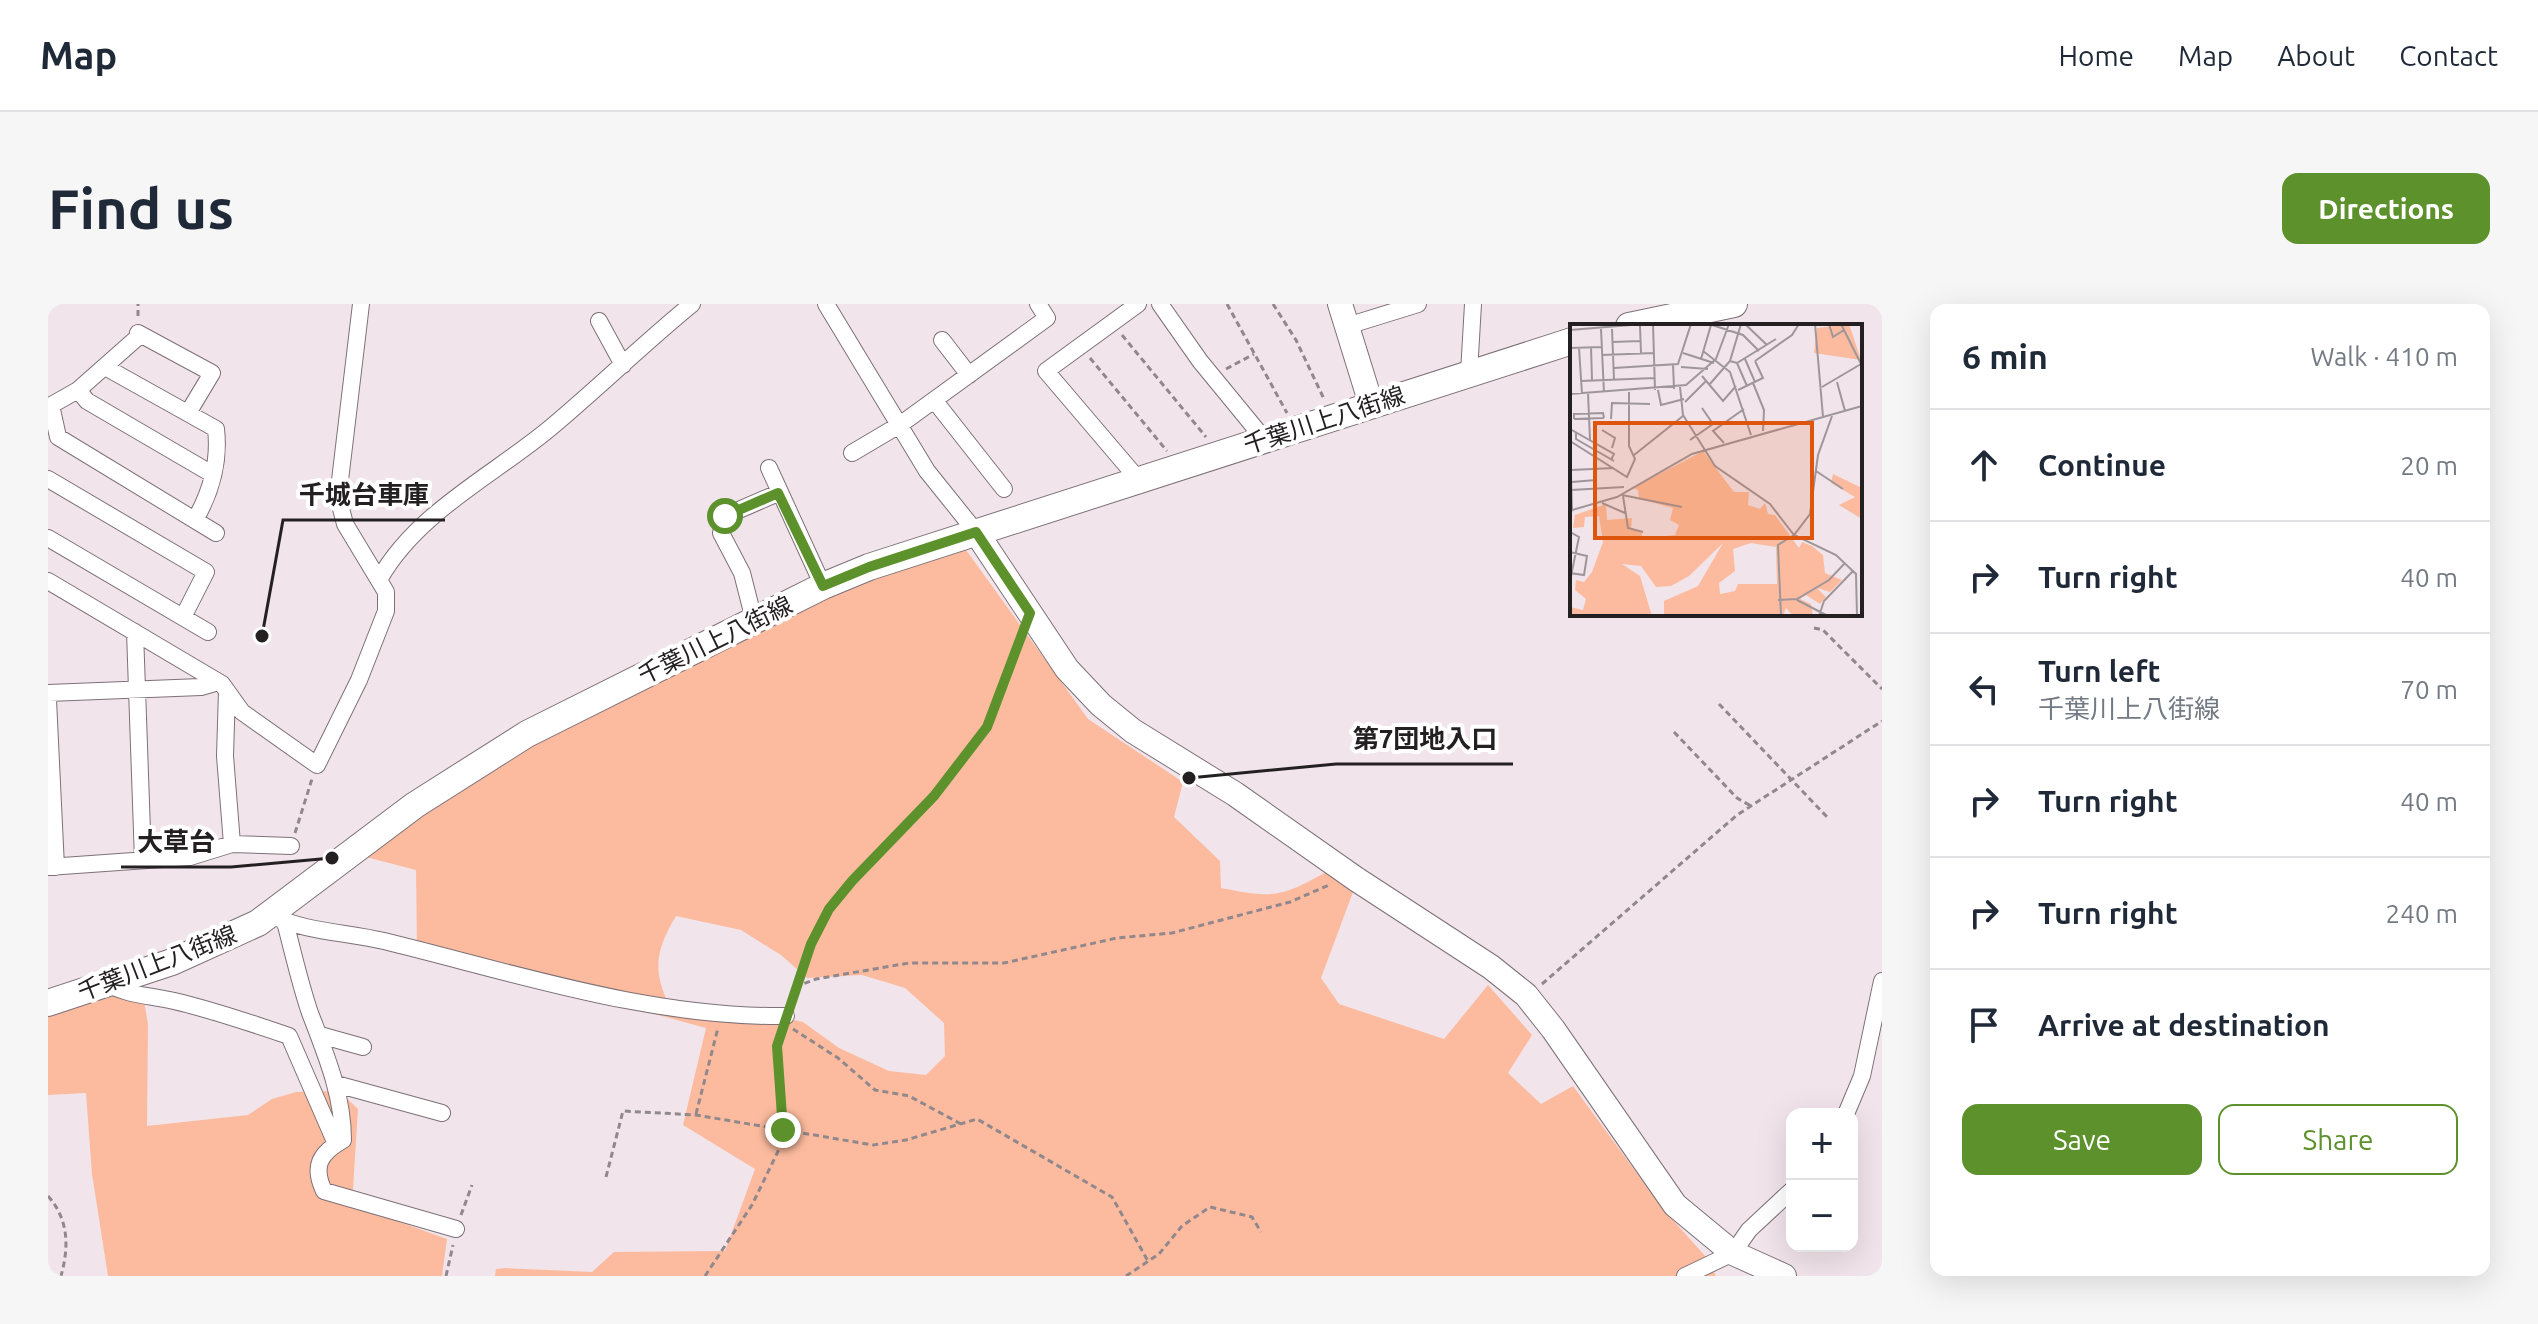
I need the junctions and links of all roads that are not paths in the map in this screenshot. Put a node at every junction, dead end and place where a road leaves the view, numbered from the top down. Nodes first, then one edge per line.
1 (361, 304) edge
2 (826, 304) edge
3 (1038, 304) edge
4 (1138, 304) edge
5 (1160, 304) edge
6 (1418, 304) edge
7 (1473, 304) edge
8 (1734, 304) edge
9 (690, 305) edge
10 (1344, 315) edge
11 (599, 321) dead end
12 (1639, 324) edge
13 (942, 340) dead end
14 (1570, 342) edge
15 (623, 365) junction
16 (105, 367) junction
17 (1469, 373) junction
18 (969, 375) junction
19 (78, 390) junction
20 (934, 400) junction
21 (1371, 404) junction
22 (49, 406) edge
23 (188, 413) junction
24 (901, 424) junction
25 (1264, 439) junction
26 (852, 453) dead end
27 (769, 468) dead end
28 (212, 474) junction
29 (1138, 479) junction
30 (50, 486) edge
31 (1004, 489) dead end
32 (778, 493) junction
33 (195, 520) junction
34 (976, 532) junction
35 (216, 533) dead end
36 (48, 538) edge
37 (380, 578) junction
38 (48, 581) edge
39 (823, 586) junction
40 (183, 617) junction
41 (754, 620) junction
42 (135, 632) junction
43 (208, 632) dead end
44 (222, 686) junction
45 (137, 688) junction
46 (48, 693) edge
47 (48, 700) edge
48 (50, 792) edge
49 (232, 844) junction
50 (291, 846) dead end
51 (143, 860) junction
52 (52, 867) edge
53 (278, 918) junction
54 (1882, 981) edge
55 (107, 984) junction
56 (48, 1003) edge
57 (786, 1016) road end
58 (320, 1035) junction
59 (363, 1047) dead end
60 (336, 1084) junction
61 (1849, 1108) edge
62 (442, 1113) dead end
63 (336, 1144) junction
64 (1786, 1196) edge
65 (456, 1229) dead end
66 (1733, 1253) junction
67 (1685, 1276) edge
68 (1784, 1276) edge

1 - 37 street
2 - 24 street
3 - 18 street
4 - 29 street
5 - 25 street
6 - 10 street
7 - 17 street
8 - 12 main road
9 - 15 street
10 - 21 street
11 - 15 street
13 - 18 street
14 - 17 main road, 千葉川上八街線
15 - 37 street
16 - 19 street
16 - 23 street
16 - 23 street
17 - 21 main road, 千葉川上八街線
18 - 20 street
19 - 22 street
19 - 28 street
20 - 24 street
20 - 31 street
21 - 25 main road, 千葉川上八街線
22 - 33 street
23 - 28 street
24 - 26 street
24 - 34 street
25 - 29 main road, 千葉川上八街線
27 - 32 street
28 - 33 street
29 - 34 main road, 千葉川上八街線
30 - 40 street
32 - 39 street
32 - 41 street
33 - 35 street
34 - 39 main road, 千葉川上八街線
34 - 66 street
36 - 40 street
37 - 44 street
38 - 42 street
39 - 41 main road, 千葉川上八街線
40 - 43 street
41 - 53 main road, 千葉川上八街線
42 - 44 street
42 - 45 street
44 - 45 street
44 - 49 street
45 - 46 street
45 - 51 street
47 - 48 street
48 - 52 street
49 - 50 street
49 - 51 street
51 - 52 street
53 - 55 main road, 千葉川上八街線
53 - 57 street
53 - 58 street
54 - 61 street
55 - 56 main road, 千葉川上八街線
55 - 63 street
58 - 59 street
58 - 60 street
60 - 62 street
60 - 63 street
63 - 65 street
64 - 66 street
66 - 67 street
66 - 68 street

